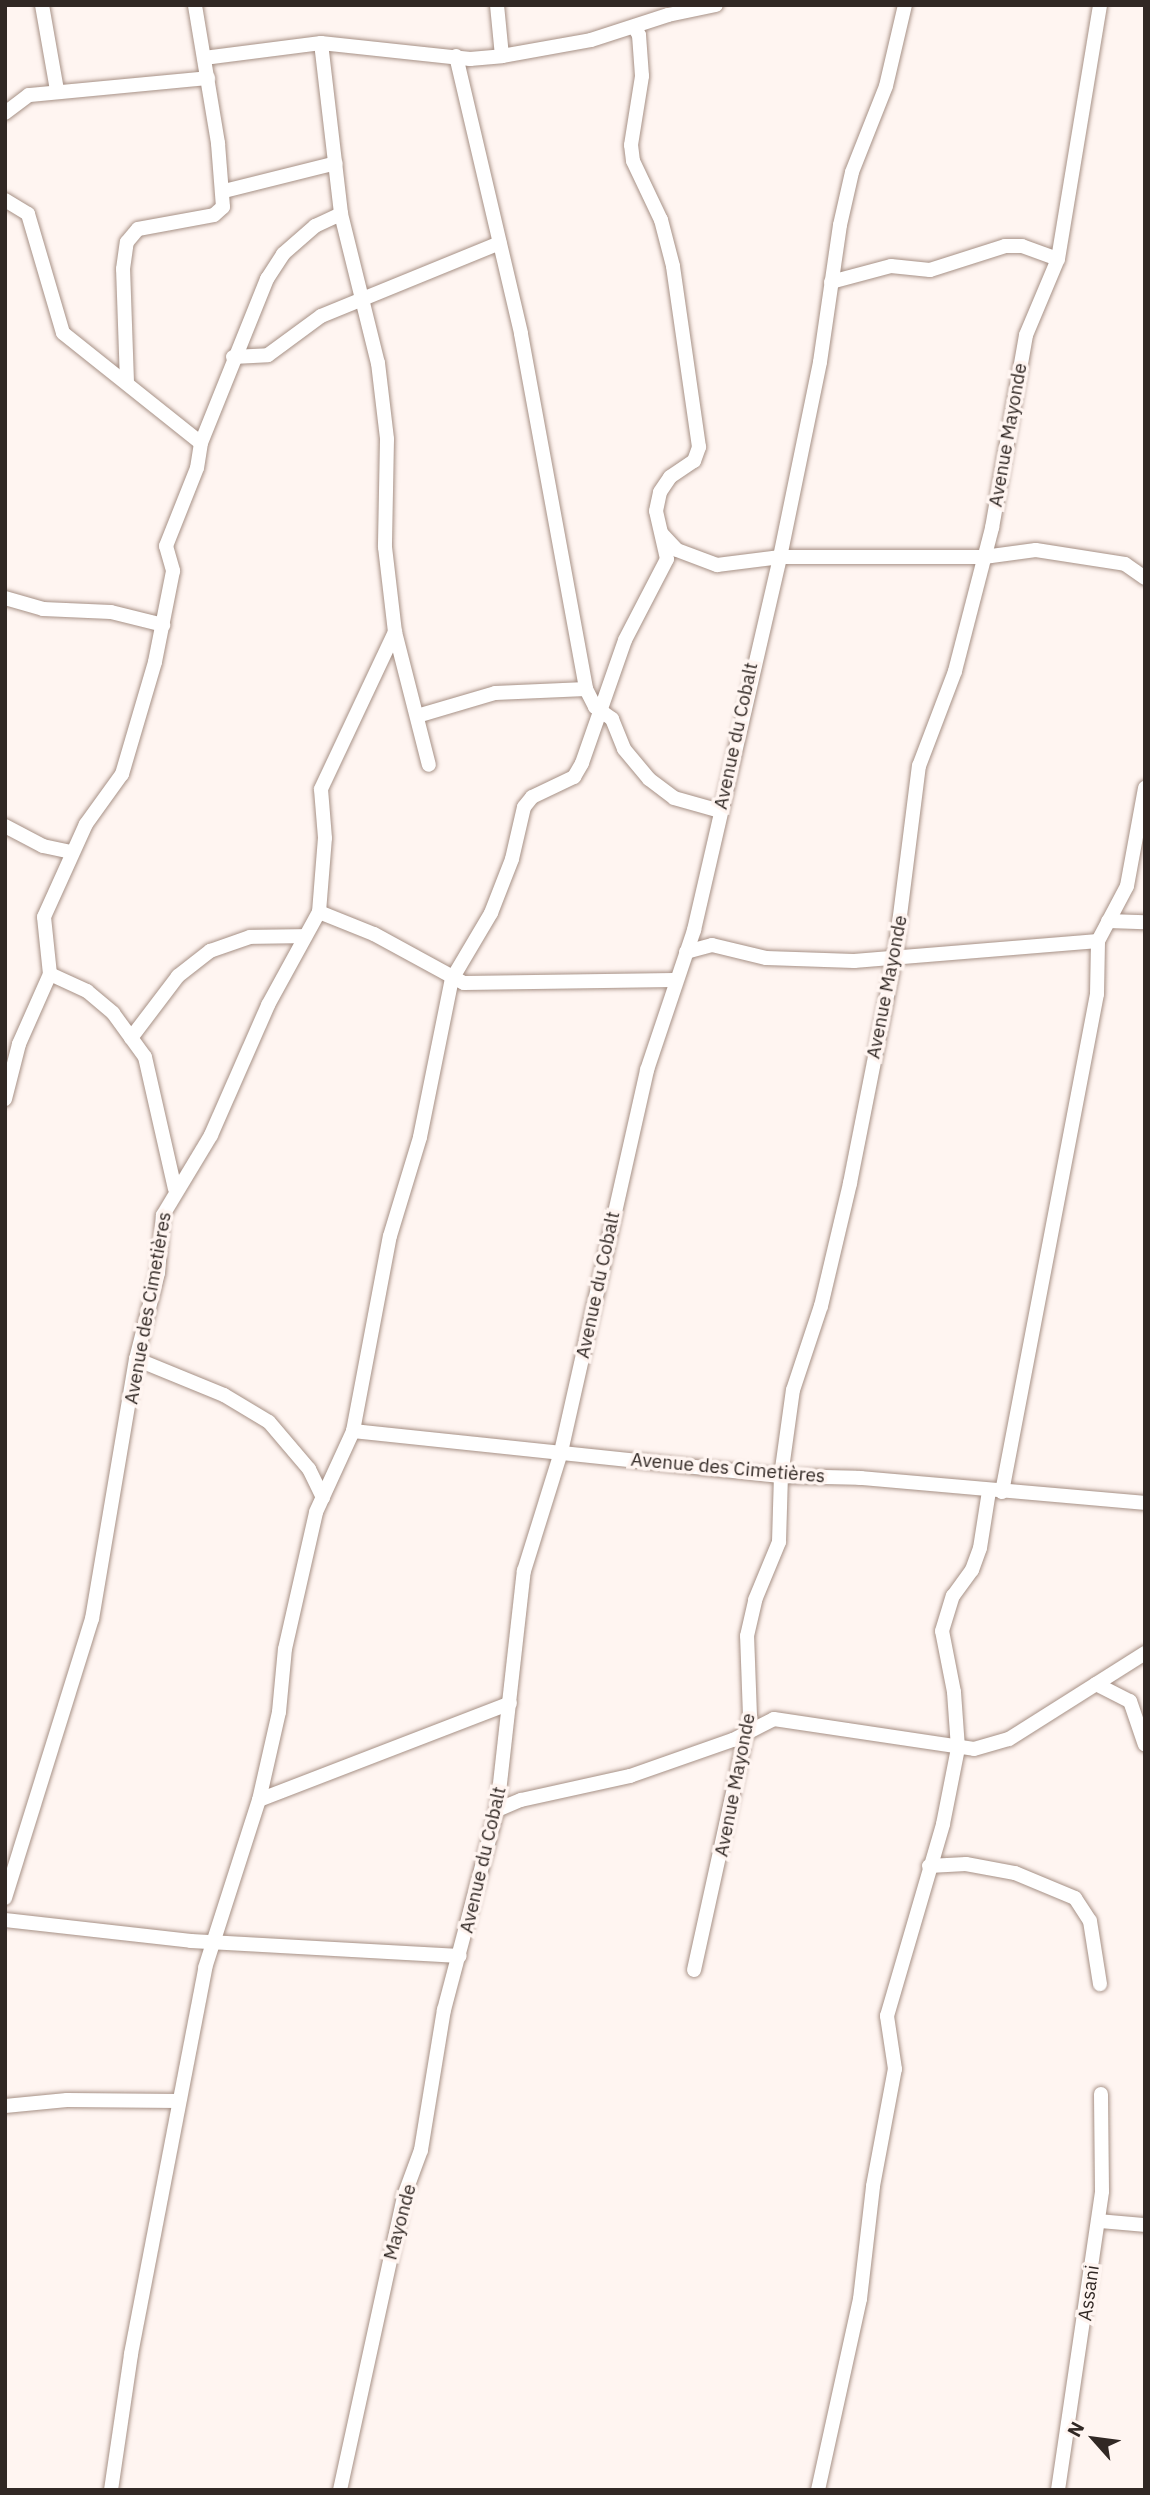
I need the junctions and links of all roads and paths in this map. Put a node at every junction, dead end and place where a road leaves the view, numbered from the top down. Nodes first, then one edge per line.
1 (42, 5) edge
2 (195, 5) edge
3 (497, 5) edge
4 (716, 5) edge
5 (905, 5) edge
6 (1084, 5) edge
7 (1100, 7) edge
8 (634, 27) junction
9 (321, 43) junction
10 (456, 56) junction
11 (502, 56) junction
12 (204, 58) junction
13 (208, 78) junction
14 (57, 90) junction
15 (5, 113) edge
16 (336, 163) junction
17 (224, 191) junction
18 (5, 200) edge
19 (341, 214) junction
20 (500, 243) junction
21 (1058, 259) junction
22 (831, 282) junction
23 (363, 298) junction
24 (233, 356) junction
25 (127, 382) junction
26 (201, 443) junction
27 (660, 532) junction
28 (780, 557) junction
29 (984, 558) junction
30 (1145, 578) edge
31 (5, 598) edge
32 (163, 625) junction
33 (395, 632) junction
34 (586, 689) junction
35 (602, 712) junction
36 (417, 716) junction
37 (429, 765) dead end
38 (1145, 788) edge
39 (720, 811) junction
40 (5, 826) edge
41 (72, 852) junction
42 (318, 912) junction
43 (1108, 922) junction
44 (1145, 922) edge
45 (304, 936) junction
46 (1098, 941) junction
47 (686, 952) junction
48 (895, 955) junction
49 (50, 974) junction
50 (452, 979) junction
51 (674, 980) junction
52 (131, 1038) junction
53 (5, 1099) edge
54 (175, 1189) junction
55 (136, 1359) junction
56 (354, 1431) junction
57 (561, 1452) junction
58 (781, 1476) junction
59 (995, 1492) junction
60 (323, 1498) junction
61 (1145, 1503) edge
62 (1145, 1653) edge
63 (1096, 1684) junction
64 (510, 1703) junction
65 (747, 1733) junction
66 (1145, 1745) edge
67 (958, 1748) junction
68 (259, 1800) junction
69 (497, 1810) junction
70 (929, 1866) junction
71 (5, 1898) edge
72 (5, 1920) edge
73 (214, 1941) junction
74 (460, 1956) junction
75 (694, 1970) dead end
76 (1100, 1984) dead end
77 (1101, 2094) dead end
78 (179, 2101) junction
79 (5, 2106) edge
80 (1099, 2221) junction
81 (1145, 2225) edge
82 (111, 2490) edge
83 (340, 2490) edge
84 (818, 2490) edge
85 (1058, 2490) edge

1 - 14 street
2 - 12 street
3 - 11 street
4 - 8 street
5 - 22 street, Avenue du Cobalt
6 - 7 street
7 - 21 street, Avenue Mayonde
8 - 11 street
8 - 27 street
9 - 10 street
9 - 12 street
9 - 16 street
10 - 11 street
10 - 20 street
12 - 13 street
13 - 14 street
13 - 17 street
14 - 15 street
16 - 17 street
16 - 19 street
17 - 25 street
18 - 25 street
19 - 23 street
19 - 24 street
20 - 23 street
20 - 34 street
21 - 22 street
21 - 29 street, Avenue Mayonde
22 - 28 street, Avenue du Cobalt
23 - 24 street
23 - 33 street
24 - 26 street
25 - 26 street
26 - 32 street
27 - 28 street
27 - 35 street
28 - 29 street
28 - 39 street, Avenue du Cobalt
29 - 30 street
29 - 48 street, Avenue Mayonde
31 - 32 street
32 - 41 street
33 - 36 street
33 - 42 street, Avenue des Cimetières
34 - 35 street
34 - 36 street
35 - 39 street
35 - 50 street
36 - 37 street
38 - 43 street
39 - 47 street, Avenue du Cobalt
40 - 41 street
41 - 49 street
42 - 45 street, Avenue des Cimetières
42 - 50 street
43 - 44 street
43 - 46 street
45 - 52 street
45 - 54 street, Avenue des Cimetières
46 - 48 street
46 - 59 street
47 - 48 street
47 - 51 street, Avenue du Cobalt
48 - 58 street, Avenue Mayonde
49 - 52 street
49 - 53 street
50 - 51 street
50 - 56 street
51 - 57 street, Avenue du Cobalt
52 - 54 street
54 - 55 street, Avenue des Cimetières
55 - 60 street
55 - 71 street, Avenue des Cimetières
56 - 57 street, Avenue des Cimetières
56 - 60 street
57 - 58 street, Avenue des Cimetières
57 - 64 street, Avenue du Cobalt
58 - 59 street, Avenue des Cimetières
58 - 65 street, Avenue Mayonde
59 - 61 street, Avenue des Cimetières
59 - 67 street
60 - 68 street
62 - 63 street
63 - 66 street
63 - 67 street
64 - 68 street
64 - 69 street, Avenue du Cobalt
65 - 67 street
65 - 69 street
65 - 75 street, Avenue Mayonde
67 - 70 street
68 - 73 street
69 - 74 street, Avenue du Cobalt
70 - 76 street
70 - 84 street
72 - 73 street, Avenue du Cobalt
73 - 74 street, Avenue du Cobalt
73 - 78 street
74 - 83 street, Mayonde
77 - 80 street, Assani
78 - 79 street
78 - 82 street
80 - 81 street
80 - 85 street, Assani

